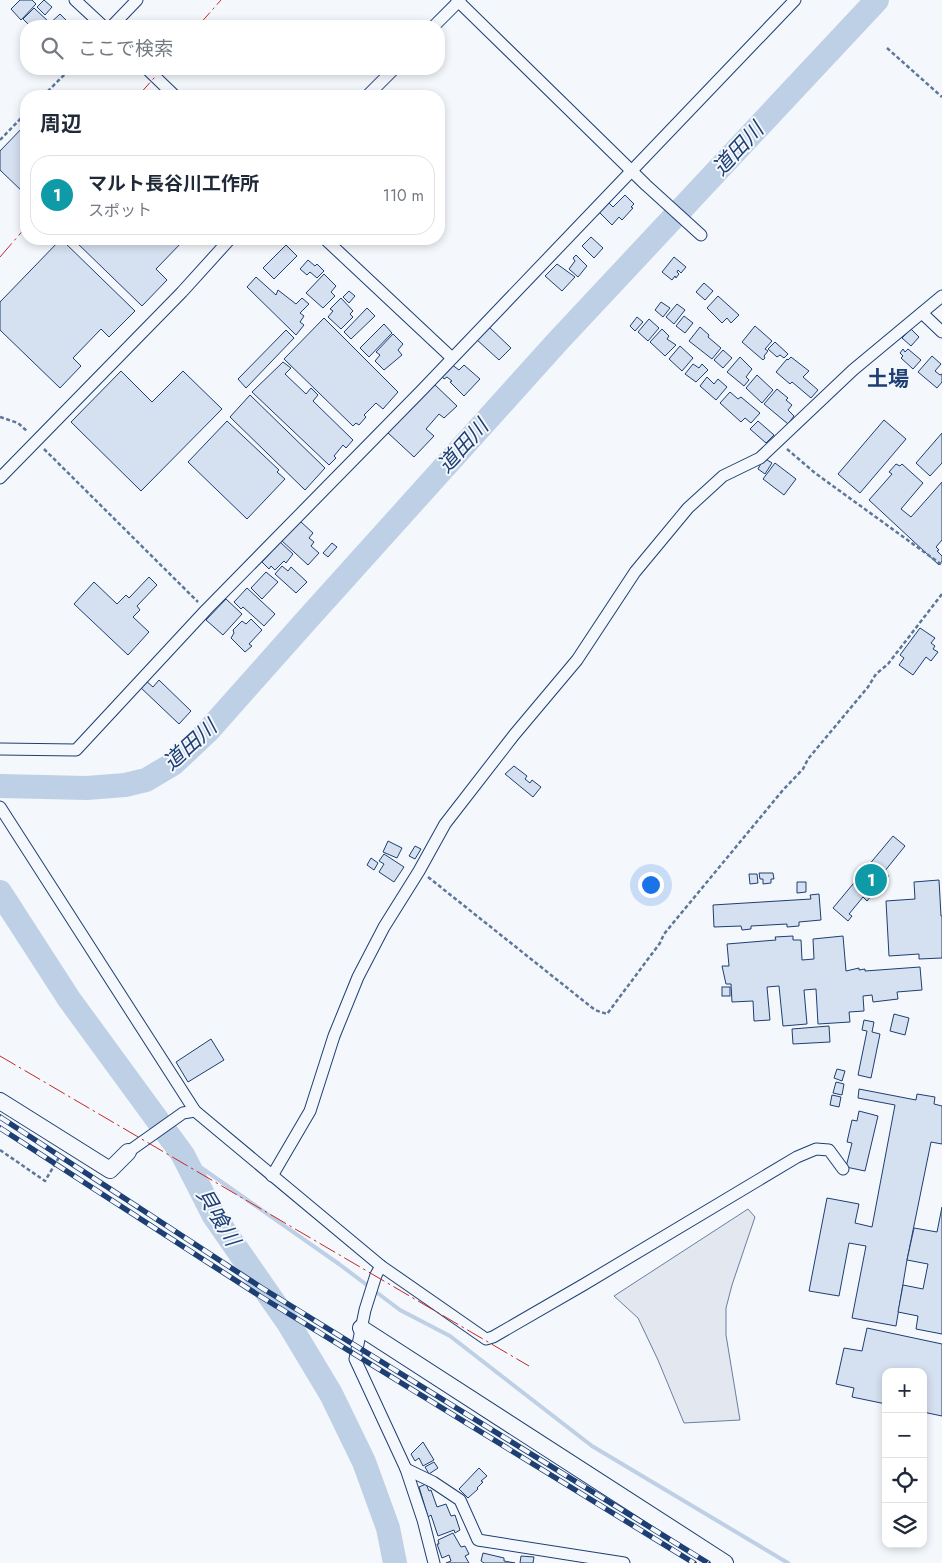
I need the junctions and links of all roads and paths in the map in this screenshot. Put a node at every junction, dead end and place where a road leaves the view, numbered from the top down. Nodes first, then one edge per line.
1 (75, 0) edge
2 (137, 0) edge
3 (458, 0) edge
4 (796, 0) edge
5 (97, 20) edge
6 (118, 20) edge
7 (440, 20) edge
8 (887, 48) dead end
9 (64, 75) edge
10 (152, 75) edge
11 (388, 75) edge
12 (49, 90) edge
13 (169, 90) edge
14 (373, 90) edge
15 (942, 96) edge
16 (20, 119) edge
17 (0, 140) edge
18 (632, 170) junction
19 (702, 235) dead end
20 (225, 245) edge
21 (331, 245) edge
22 (942, 296) edge
23 (922, 313) junction
24 (942, 332) edge
25 (452, 358) junction
26 (0, 418) edge
27 (37, 440) junction
28 (780, 440) junction
29 (0, 478) edge
30 (942, 564) edge
31 (942, 594) edge
32 (206, 610) junction
33 (0, 748) edge
34 (2, 810) edge
35 (419, 871) junction
36 (0, 1101) edge
37 (196, 1111) junction
38 (67, 1144) junction
39 (0, 1150) edge
40 (128, 1152) joint
41 (843, 1169) dead end
42 (272, 1176) junction
43 (378, 1270) junction
44 (361, 1328) junction
45 (406, 1469) junction
46 (434, 1563) edge
47 (624, 1563) edge
48 (725, 1563) edge

1 - 5 street
2 - 6 street
3 - 7 street
3 - 18 street
4 - 18 street
8 - 15 path
9 - 12 path
10 - 13 street
11 - 14 street
16 - 17 path
18 - 19 street
18 - 25 street
20 - 27 street
21 - 25 street
22 - 23 street
23 - 24 street
23 - 28 street
25 - 32 street
26 - 27 path
27 - 29 street
27 - 32 path
28 - 30 path
28 - 35 street
31 - 35 path
32 - 33 street
34 - 37 street
35 - 42 street
36 - 38 street
37 - 40 street
37 - 42 street
38 - 39 path
38 - 40 street
41 - 43 street
42 - 43 street
43 - 44 street
44 - 45 street
44 - 48 street
45 - 46 street
45 - 47 street

